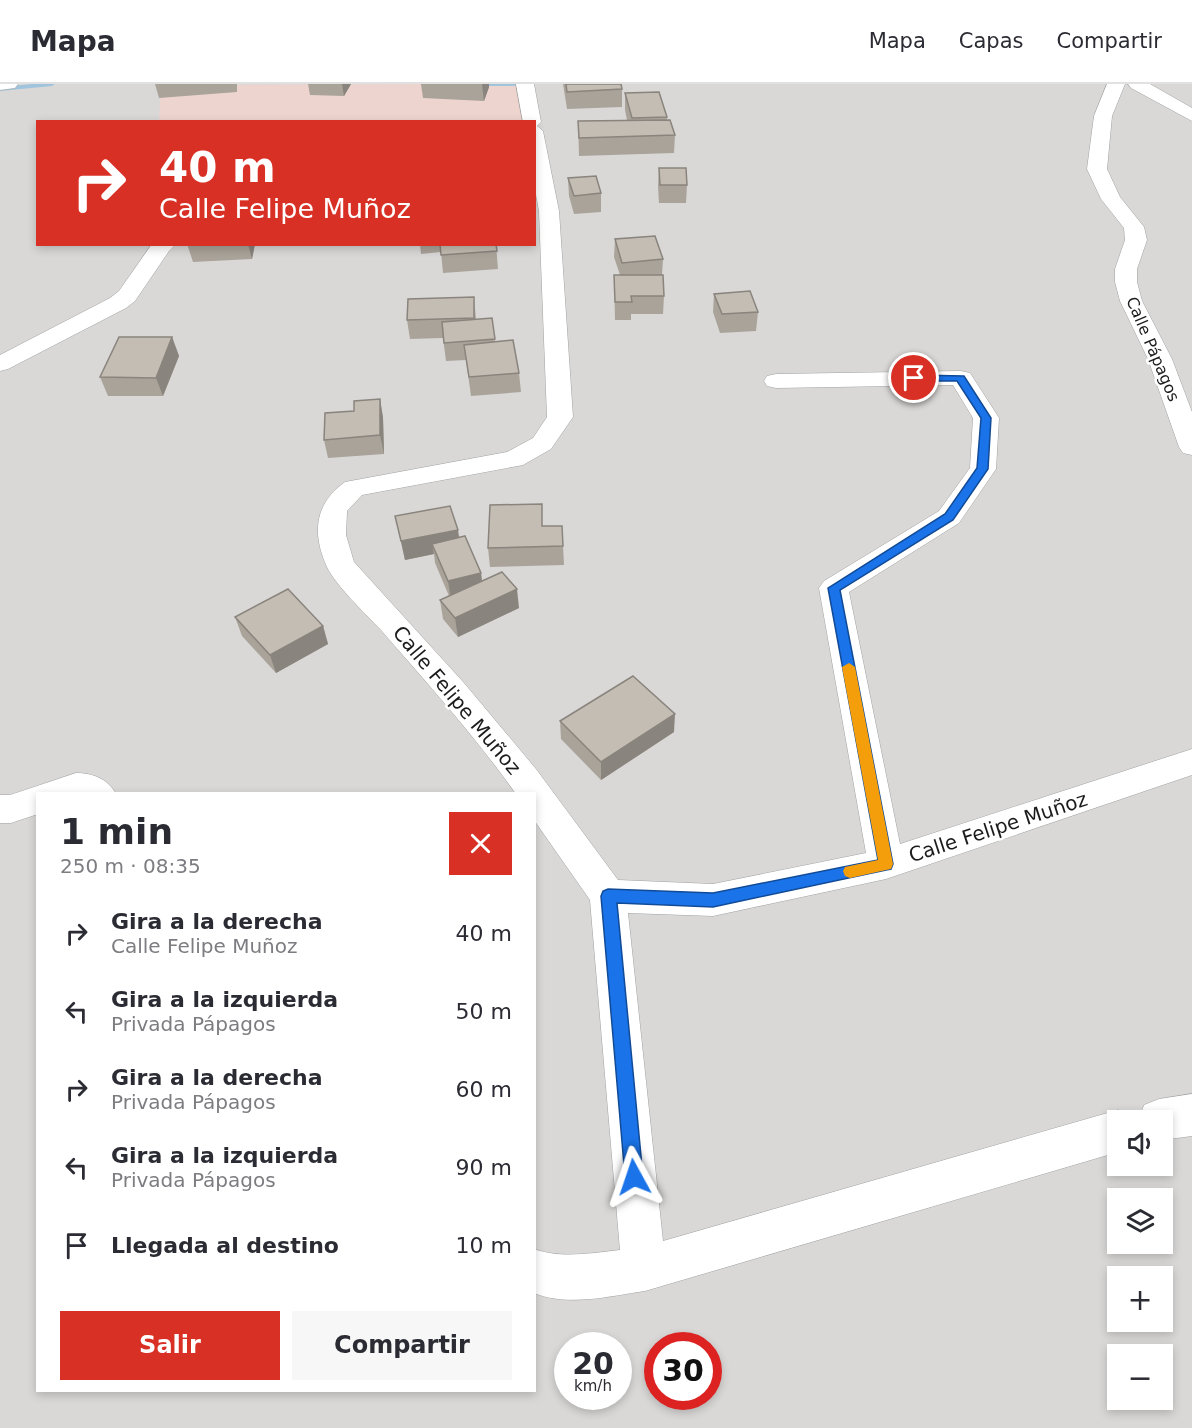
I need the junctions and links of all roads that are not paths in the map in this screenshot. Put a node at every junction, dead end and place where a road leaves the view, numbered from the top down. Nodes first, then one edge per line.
1 (9, 84) edge
2 (525, 84) edge
3 (1116, 84) edge
4 (1137, 84) edge
5 (0, 85) edge
6 (1192, 116) edge
7 (532, 120) edge
8 (536, 151) edge
9 (542, 212) edge
10 (163, 246) edge
11 (0, 364) edge
12 (776, 381) dead end
13 (1192, 447) edge
14 (1192, 762) edge
15 (58, 792) edge
16 (97, 792) edge
17 (533, 792) edge
18 (536, 796) edge
19 (36, 800) edge
20 (0, 809) edge
21 (886, 864) junction
22 (608, 896) junction
23 (1192, 1114) edge
24 (1173, 1117) edge
25 (1107, 1134) edge
26 (645, 1269) junction
27 (536, 1272) edge

1 - 5 street
2 - 7 street
3 - 13 street, Calle Pápagos
4 - 6 street
8 - 9 street, Calle Felipe Muñoz
9 - 17 street, Calle Felipe Muñoz
10 - 11 street
12 - 21 street
14 - 21 street, Calle Felipe Muñoz
15 - 16 street
18 - 22 street, Calle Felipe Muñoz
19 - 20 street
21 - 22 street, Calle Felipe Muñoz
22 - 26 street
23 - 24 street
25 - 26 street
26 - 27 street

